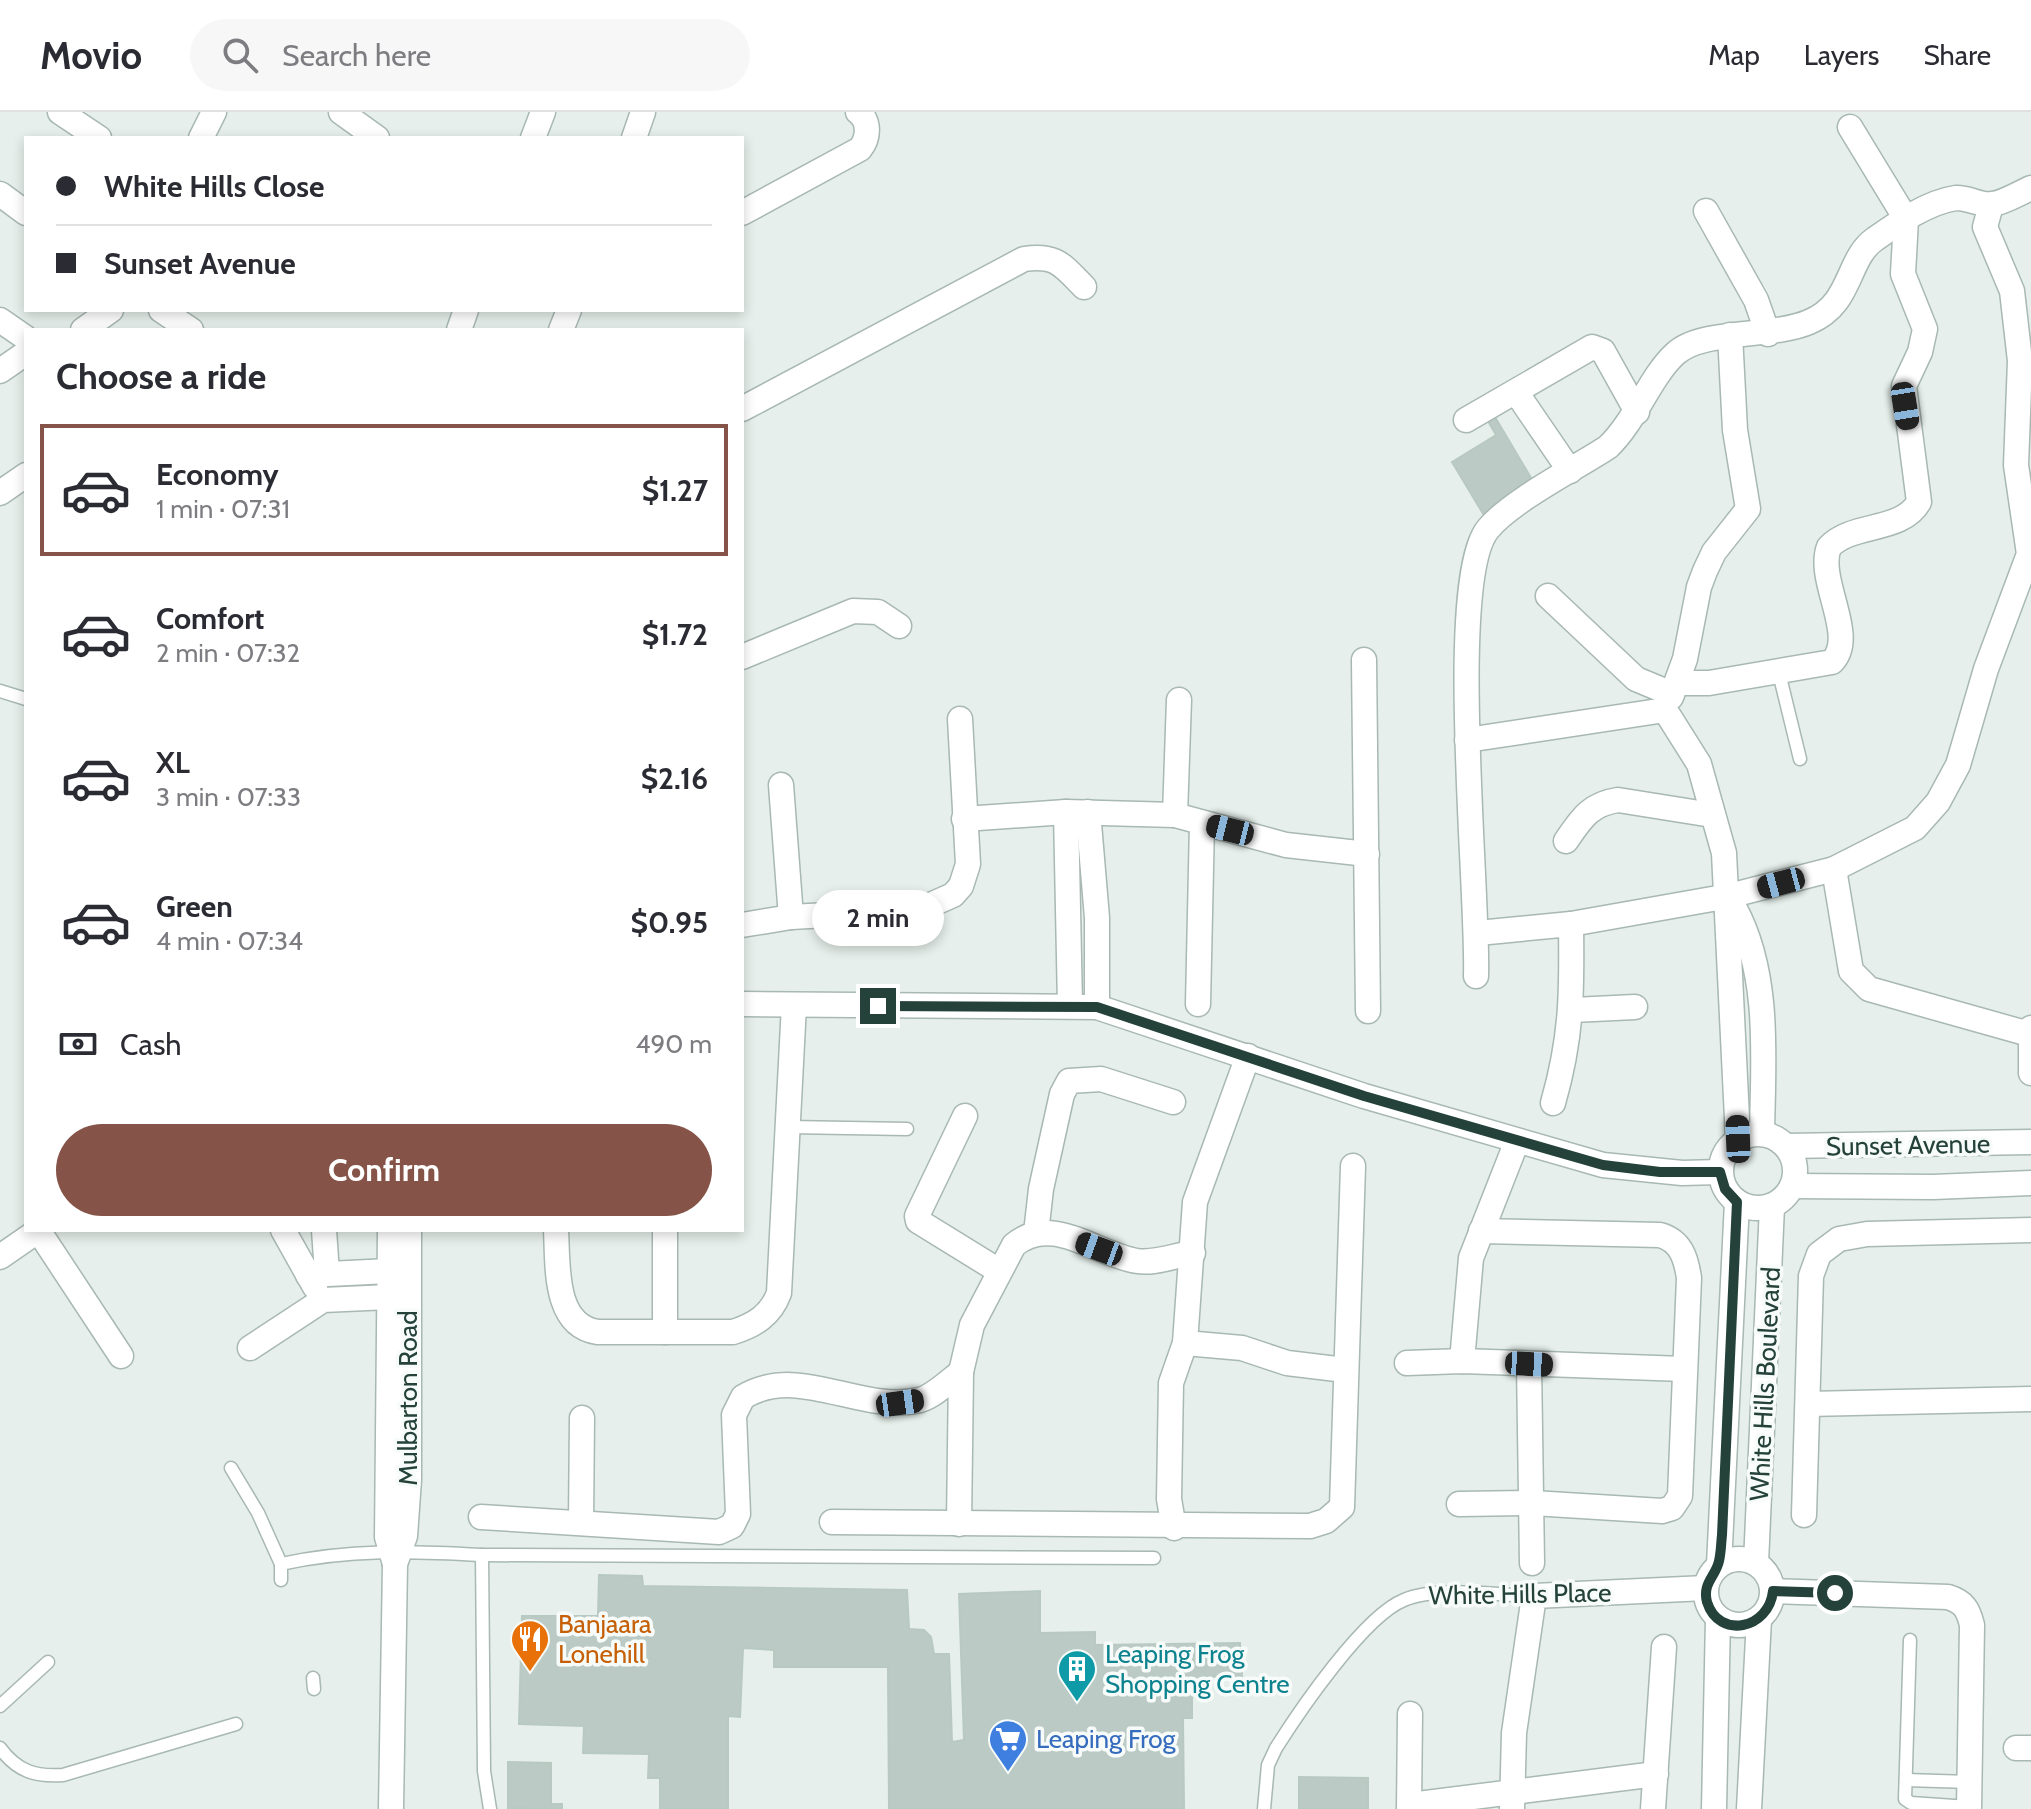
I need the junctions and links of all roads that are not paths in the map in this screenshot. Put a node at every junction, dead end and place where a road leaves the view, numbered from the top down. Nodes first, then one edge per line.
1 (60, 112) edge
2 (214, 112) edge
3 (341, 112) edge
4 (527, 112) edge
5 (543, 112) edge
6 (643, 112) edge
7 (858, 112) edge
8 (1850, 127) dead end
9 (96, 136) edge
10 (202, 136) edge
11 (374, 136) edge
12 (519, 136) edge
13 (534, 136) edge
14 (635, 136) edge
15 (2031, 188) edge
16 (0, 194) edge
17 (1991, 205) junction
18 (1706, 211) dead end
19 (24, 212) edge
20 (744, 212) edge
21 (1906, 219) junction
22 (1084, 287) dead end
23 (2022, 288) edge
24 (108, 312) edge
25 (164, 312) edge
26 (0, 320) edge
27 (86, 328) edge
28 (188, 328) edge
29 (1768, 334) junction
30 (1730, 335) junction
31 (24, 337) edge
32 (24, 354) edge
33 (0, 371) edge
34 (1516, 392) junction
35 (744, 408) edge
36 (1637, 412) junction
37 (1466, 420) dead end
38 (1570, 471) junction
39 (24, 476) edge
40 (0, 493) edge
41 (1548, 596) dead end
42 (899, 626) dead end
43 (744, 656) edge
44 (1364, 660) dead end
45 (1779, 673) junction
46 (0, 691) edge
47 (1672, 696) junction
48 (24, 698) edge
49 (1179, 700) dead end
50 (960, 719) dead end
51 (1467, 740) junction
52 (1800, 759) dead end
53 (781, 785) dead end
54 (1077, 812) junction
55 (1175, 815) junction
56 (1712, 815) junction
57 (964, 819) junction
58 (1202, 823) junction
59 (1566, 841) dead end
60 (1367, 854) junction
61 (1834, 869) junction
62 (1729, 896) junction
63 (791, 917) junction
64 (1571, 924) junction
65 (744, 925) edge
66 (1478, 933) junction
67 (1476, 976) dead end
68 (744, 1004) edge
69 (1198, 1004) dead end
70 (794, 1005) junction
71 (1070, 1006) junction
72 (1097, 1007) junction
73 (1635, 1007) dead end
74 (1573, 1010) junction
75 (1368, 1011) dead end
76 (2030, 1031) edge
77 (1248, 1056) junction
78 (2031, 1073) edge
79 (1173, 1102) dead end
80 (1553, 1103) dead end
81 (965, 1116) dead end
82 (788, 1127) junction
83 (907, 1129) dead end
84 (1762, 1134) junction
85 (1738, 1139) junction
86 (1517, 1141) junction
87 (2031, 1142) edge
88 (1786, 1146) junction
89 (1353, 1166) dead end
90 (1720, 1172) junction
91 (2031, 1183) edge
92 (1792, 1186) junction
93 (1737, 1202) junction
94 (1772, 1206) junction
95 (2031, 1230) edge
96 (1481, 1231) junction
97 (36, 1232) edge
98 (40, 1232) edge
99 (285, 1232) edge
100 (324, 1232) edge
101 (390, 1232) edge
102 (409, 1232) edge
103 (556, 1232) edge
104 (665, 1232) edge
105 (1036, 1233) junction
106 (1193, 1253) junction
107 (0, 1257) edge
108 (389, 1271) junction
109 (999, 1271) junction
110 (317, 1274) junction
111 (389, 1297) junction
112 (323, 1300) junction
113 (665, 1332) junction
114 (1185, 1343) junction
115 (250, 1348) dead end
116 (121, 1356) dead end
117 (1462, 1361) junction
118 (1407, 1363) dead end
119 (1529, 1364) junction
120 (1684, 1369) junction
121 (1345, 1370) junction
122 (961, 1372) junction
123 (923, 1399) junction
124 (2031, 1399) edge
125 (1808, 1404) junction
126 (582, 1418) dead end
127 (961, 1418) junction
128 (231, 1468) dead end
129 (1533, 1503) junction
130 (1459, 1504) dead end
131 (1804, 1515) dead end
132 (481, 1517) dead end
133 (581, 1522) junction
134 (832, 1522) dead end
135 (959, 1524) junction
136 (1174, 1528) junction
137 (395, 1555) junction
138 (482, 1555) junction
139 (1154, 1558) dead end
140 (1532, 1563) dead end
141 (1756, 1563) junction
142 (281, 1564) junction
143 (1719, 1565) junction
144 (281, 1580) dead end
145 (1706, 1588) junction
146 (1773, 1591) junction
147 (1534, 1596) junction
148 (1718, 1618) junction
149 (1759, 1619) junction
150 (1910, 1640) dead end
151 (1664, 1647) dead end
152 (48, 1662) dead end
153 (0, 1706) edge
154 (1410, 1714) dead end
155 (236, 1724) dead end
156 (0, 1748) edge
157 (1656, 1774) junction
158 (1906, 1780) junction
159 (1970, 1782) junction
160 (1512, 1799) edge
161 (1410, 1807) edge
162 (1969, 1808) edge
163 (391, 1809) edge
164 (490, 1809) edge
165 (1264, 1809) edge
166 (1653, 1809) edge
167 (1714, 1809) edge
168 (1749, 1809) edge

1 - 9 street
2 - 10 street
3 - 11 street
4 - 12 street
5 - 13 street
6 - 14 street
7 - 20 street
8 - 21 street
15 - 17 street
16 - 19 street
17 - 21 street
17 - 23 street
18 - 29 street
21 - 29 street
21 - 45 street
22 - 35 street
23 - 61 street
24 - 27 street
25 - 28 street
26 - 31 street
29 - 30 street
30 - 36 street
30 - 47 street
32 - 33 street
34 - 36 street
34 - 37 street
34 - 38 street
36 - 38 street
38 - 51 street
39 - 40 street
41 - 47 street
42 - 43 street
44 - 60 street
45 - 47 street
45 - 52 lane
46 - 48 lane
47 - 51 street
47 - 56 street
49 - 55 street
50 - 57 street
51 - 66 street
53 - 63 street
54 - 55 street
54 - 57 street
54 - 71 street
54 - 72 street
55 - 58 street
56 - 59 street
56 - 62 street
57 - 63 street
58 - 60 street
58 - 69 street
60 - 75 street
61 - 62 street
61 - 76 street
62 - 64 street
62 - 84 street
62 - 85 street
63 - 65 street
64 - 66 street
64 - 74 street
66 - 67 street
68 - 70 street
70 - 71 street
70 - 82 street
71 - 72 street
72 - 77 street
73 - 74 street
74 - 80 street
76 - 78 street
77 - 86 street
77 - 106 street
79 - 105 street
81 - 109 street
82 - 83 lane
82 - 113 street
84 - 85 street
84 - 88 street
85 - 90 street
86 - 90 street
86 - 96 street
87 - 88 street, Sunset Avenue
88 - 92 street
89 - 121 street
90 - 93 street
91 - 92 street, Sunset Avenue
92 - 94 street
93 - 94 street
93 - 143 street, White Hills Boulevard
94 - 141 street, White Hills Boulevard
95 - 125 street
96 - 117 street
96 - 120 street
97 - 107 street
98 - 116 street
99 - 110 street
100 - 110 street
101 - 108 street, Mulbarton Road
102 - 137 street, Mulbarton Road
103 - 113 street
104 - 113 street
105 - 106 street
105 - 109 street
106 - 114 street
108 - 110 street
108 - 111 street, Mulbarton Road
109 - 122 street
110 - 112 street
111 - 112 street
111 - 137 street, Mulbarton Road
112 - 115 street
114 - 121 street
114 - 136 street
117 - 118 street
117 - 119 street
119 - 120 street
119 - 129 street
120 - 129 street
121 - 136 street
122 - 123 street
122 - 127 street
123 - 127 street
123 - 133 street
124 - 125 street
125 - 131 street
126 - 133 street
127 - 135 street
128 - 142 lane
129 - 130 street
129 - 140 street
132 - 133 street
134 - 135 street
135 - 136 street
137 - 138 lane
137 - 142 lane
137 - 163 street, Mulbarton Road
138 - 139 lane
138 - 164 lane
141 - 143 street
141 - 146 street
142 - 144 lane
143 - 145 street
145 - 147 street, White Hills Place
145 - 148 street
146 - 149 street
146 - 159 street
147 - 160 street
147 - 165 lane, White Hills Place
148 - 149 street
148 - 167 street
149 - 168 street
150 - 158 lane
151 - 157 street
152 - 153 lane
154 - 161 street
155 - 156 lane
157 - 160 street
157 - 166 street
158 - 159 lane
158 - 162 lane
159 - 162 street
160 - 161 street

